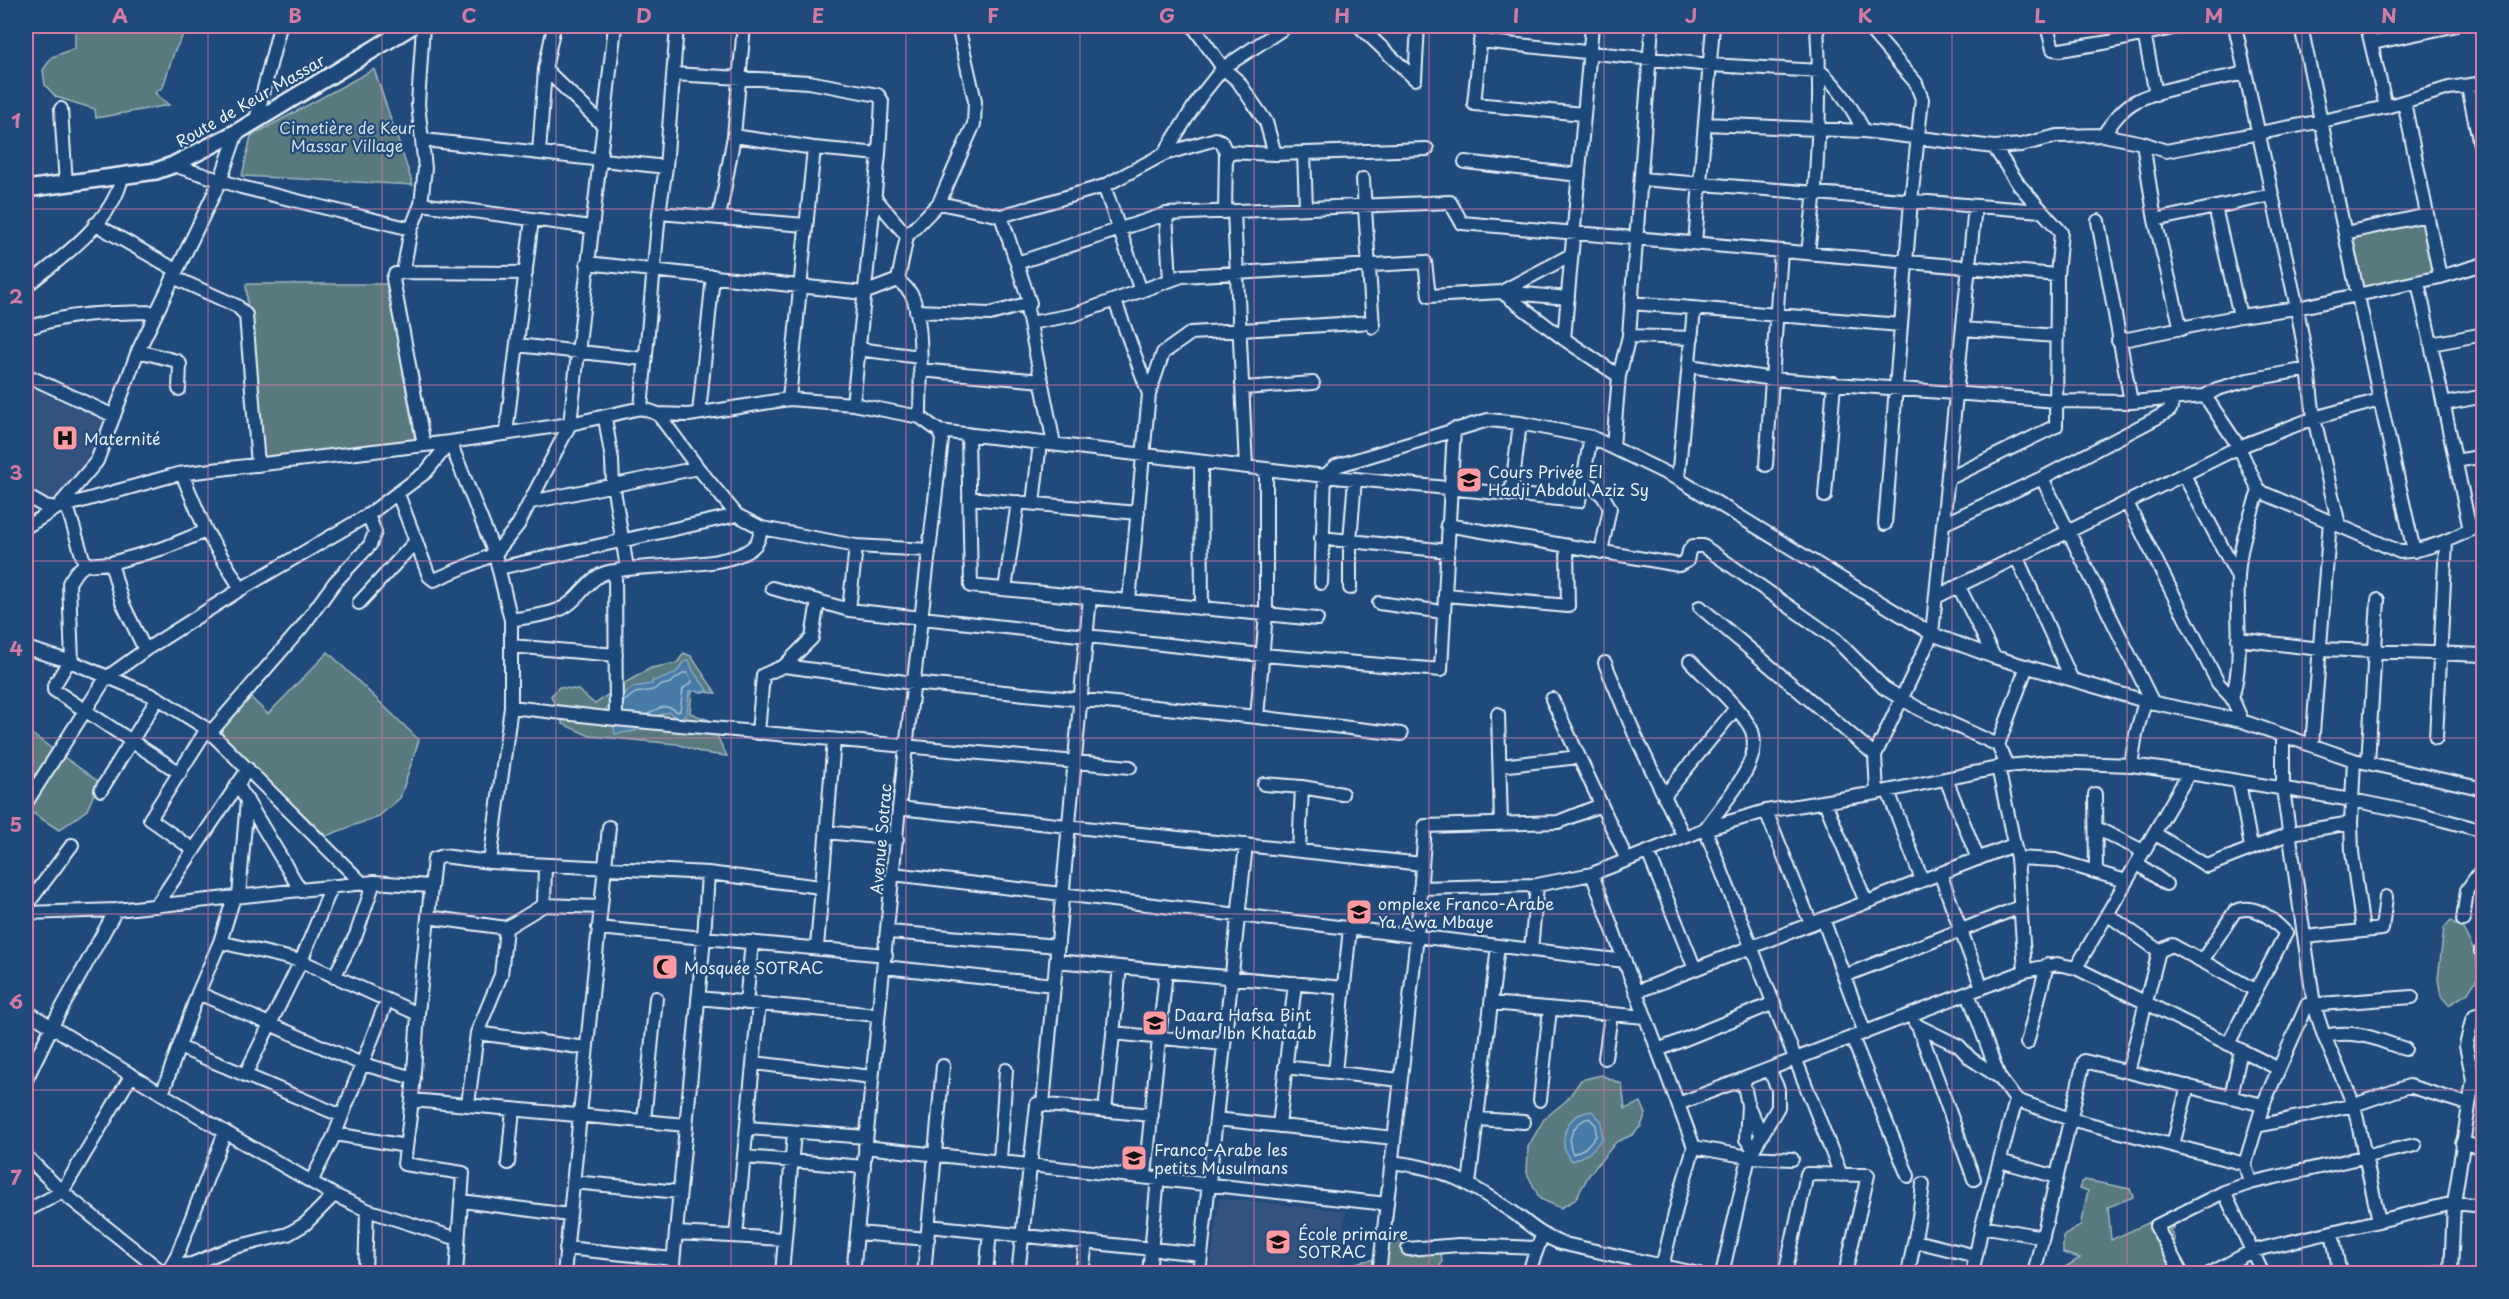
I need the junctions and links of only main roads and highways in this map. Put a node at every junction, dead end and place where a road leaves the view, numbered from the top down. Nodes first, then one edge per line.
1 (412, 26) edge
2 (26, 189) edge

1 - 2 main road, Route de Keur Massar

